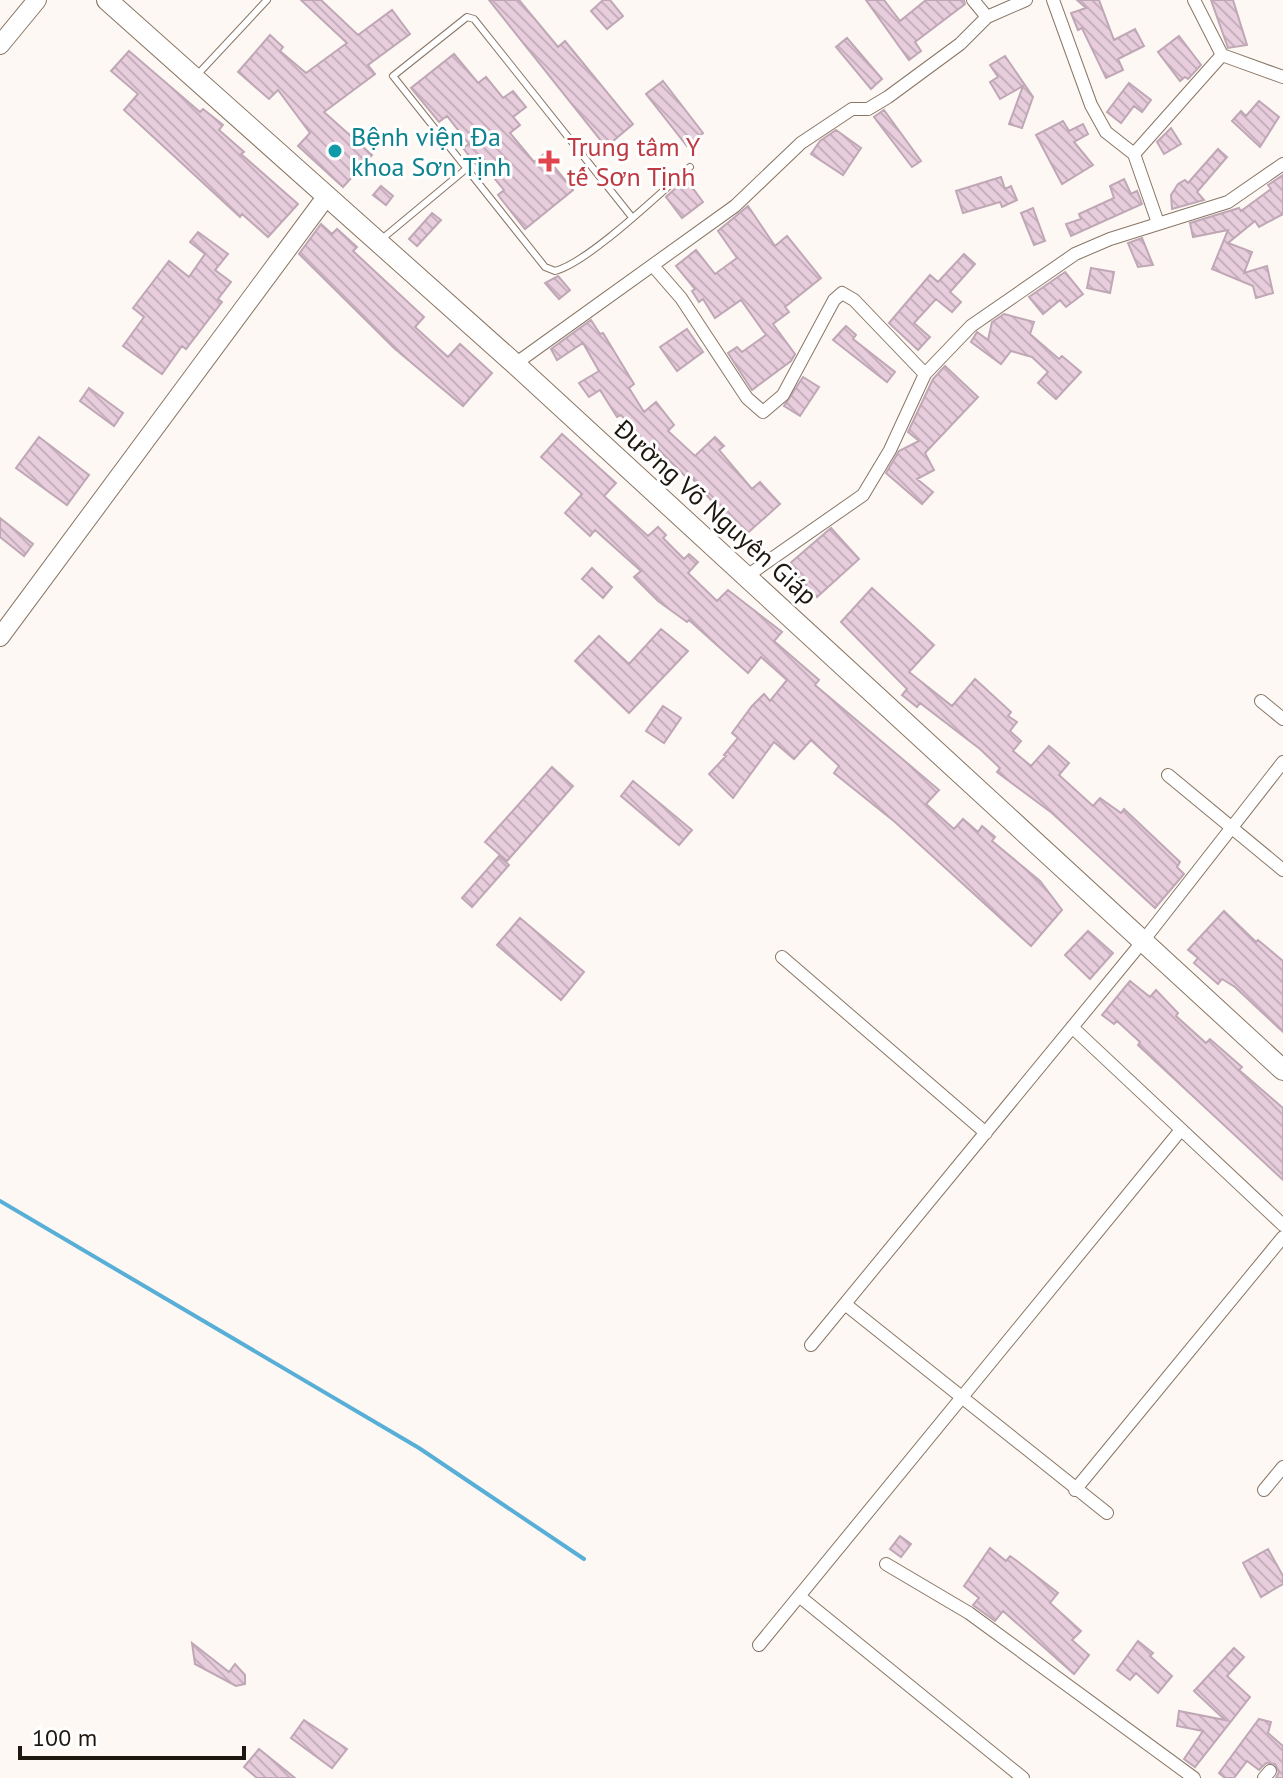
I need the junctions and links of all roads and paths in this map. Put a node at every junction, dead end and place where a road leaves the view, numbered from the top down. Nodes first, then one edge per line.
1 (37, 0) edge
2 (107, 0) edge
3 (267, 0) edge
4 (973, 0) edge
5 (1026, 0) edge
6 (1053, 0) edge
7 (1194, 0) edge
8 (987, 17) junction
9 (0, 45) edge
10 (1222, 55) junction
11 (1283, 77) edge
12 (193, 80) junction
13 (1134, 154) junction
14 (1283, 164) edge
15 (690, 167) dead end
16 (466, 169) junction
17 (326, 197) junction
18 (631, 216) junction
19 (1158, 223) junction
20 (380, 241) junction
21 (654, 267) junction
22 (515, 364) junction
23 (925, 374) junction
24 (747, 576) junction
25 (0, 637) edge
26 (1261, 701) dead end
27 (1283, 719) edge
28 (1283, 762) edge
29 (1168, 775) dead end
30 (1232, 828) junction
31 (1283, 870) edge
32 (1143, 941) junction
33 (782, 957) dead end
34 (1072, 1027) junction
35 (1283, 1070) edge
36 (1180, 1131) junction
37 (986, 1133) junction
38 (1283, 1225) edge
39 (1283, 1237) edge
40 (845, 1304) junction
41 (811, 1345) dead end
42 (961, 1398) junction
43 (1283, 1467) edge
44 (1075, 1490) junction
45 (1264, 1490) dead end
46 (1107, 1513) dead end
47 (886, 1564) dead end
48 (799, 1596) junction
49 (759, 1645) dead end
50 (1023, 1778) edge
51 (1194, 1778) edge

1 - 9 street
2 - 12 main road, Đường Võ Nguyên Giáp
3 - 12 lane
4 - 8 street
5 - 8 street
6 - 13 street
7 - 10 street
8 - 21 street
10 - 11 street
10 - 13 street
12 - 17 main road, Đường Võ Nguyên Giáp
13 - 19 street
14 - 19 street
15 - 18 lane
16 - 18 lane
16 - 18 lane
16 - 20 lane
17 - 20 main road, Đường Võ Nguyên Giáp
17 - 25 street
19 - 23 street
20 - 22 main road, Đường Võ Nguyên Giáp
21 - 22 street
21 - 23 street
22 - 24 main road, Đường Võ Nguyên Giáp
23 - 24 street
24 - 32 main road, Đường Võ Nguyên Giáp
26 - 27 street
28 - 30 street
29 - 30 street
30 - 31 street
30 - 32 street
32 - 34 street
32 - 35 main road, Đường Võ Nguyên Giáp
33 - 37 street
34 - 36 street
34 - 37 street
36 - 38 street
36 - 42 street
37 - 40 street
39 - 44 street
40 - 41 street
40 - 42 street
42 - 44 street
42 - 48 street
43 - 45 street
44 - 46 street
47 - 51 street
48 - 49 street
48 - 50 street

